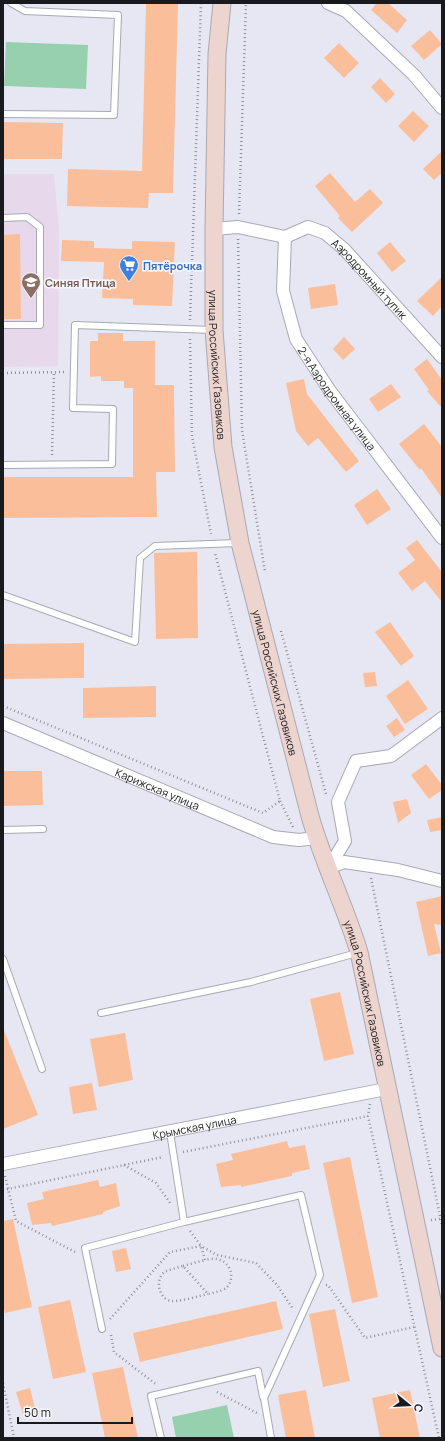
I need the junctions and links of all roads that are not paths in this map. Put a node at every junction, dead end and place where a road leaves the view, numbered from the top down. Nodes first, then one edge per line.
1 (11, 3) edge
2 (222, 3) edge
3 (328, 3) edge
4 (442, 108) edge
5 (3, 114) edge
6 (3, 218) edge
7 (214, 229) junction
8 (285, 237) junction
9 (3, 325) edge
10 (214, 330) junction
11 (442, 357) edge
12 (3, 465) edge
13 (442, 538) edge
14 (240, 543) junction
15 (3, 595) edge
16 (442, 718) edge
17 (3, 723) edge
18 (43, 829) dead end
19 (3, 830) edge
20 (316, 838) junction
21 (328, 869) junction
22 (442, 881) edge
23 (359, 952) junction
24 (3, 959) edge
25 (101, 1013) dead end
26 (42, 1069) dead end
27 (379, 1090) junction
28 (170, 1132) junction
29 (4, 1169) edge
30 (184, 1222) junction
31 (102, 1329) dead end
32 (442, 1348) edge
33 (264, 1398) junction
34 (161, 1438) edge
35 (271, 1438) edge

1 - 5 lane
2 - 7 main road, улица Российских Газовиков
3 - 4 street
6 - 9 lane
7 - 8 street
7 - 10 main road, улица Российских Газовиков
8 - 11 street, Аэродромный тупик
8 - 13 street, 2-я Аэродромная улица
10 - 12 lane
10 - 14 main road, улица Российских Газовиков
14 - 15 lane
14 - 20 main road, улица Российских Газовиков
16 - 21 street
17 - 20 street, Карижская улица
18 - 19 lane
20 - 21 main road, улица Российских Газовиков
21 - 22 street
21 - 23 main road, улица Российских Газовиков
23 - 25 lane
23 - 27 main road, улица Российских Газовиков
24 - 26 lane
27 - 28 street, Крымская улица
27 - 32 main road, улица Российских Газовиков
28 - 29 street, Крымская улица
28 - 30 lane
30 - 31 lane
30 - 33 lane
33 - 34 lane
33 - 35 lane

